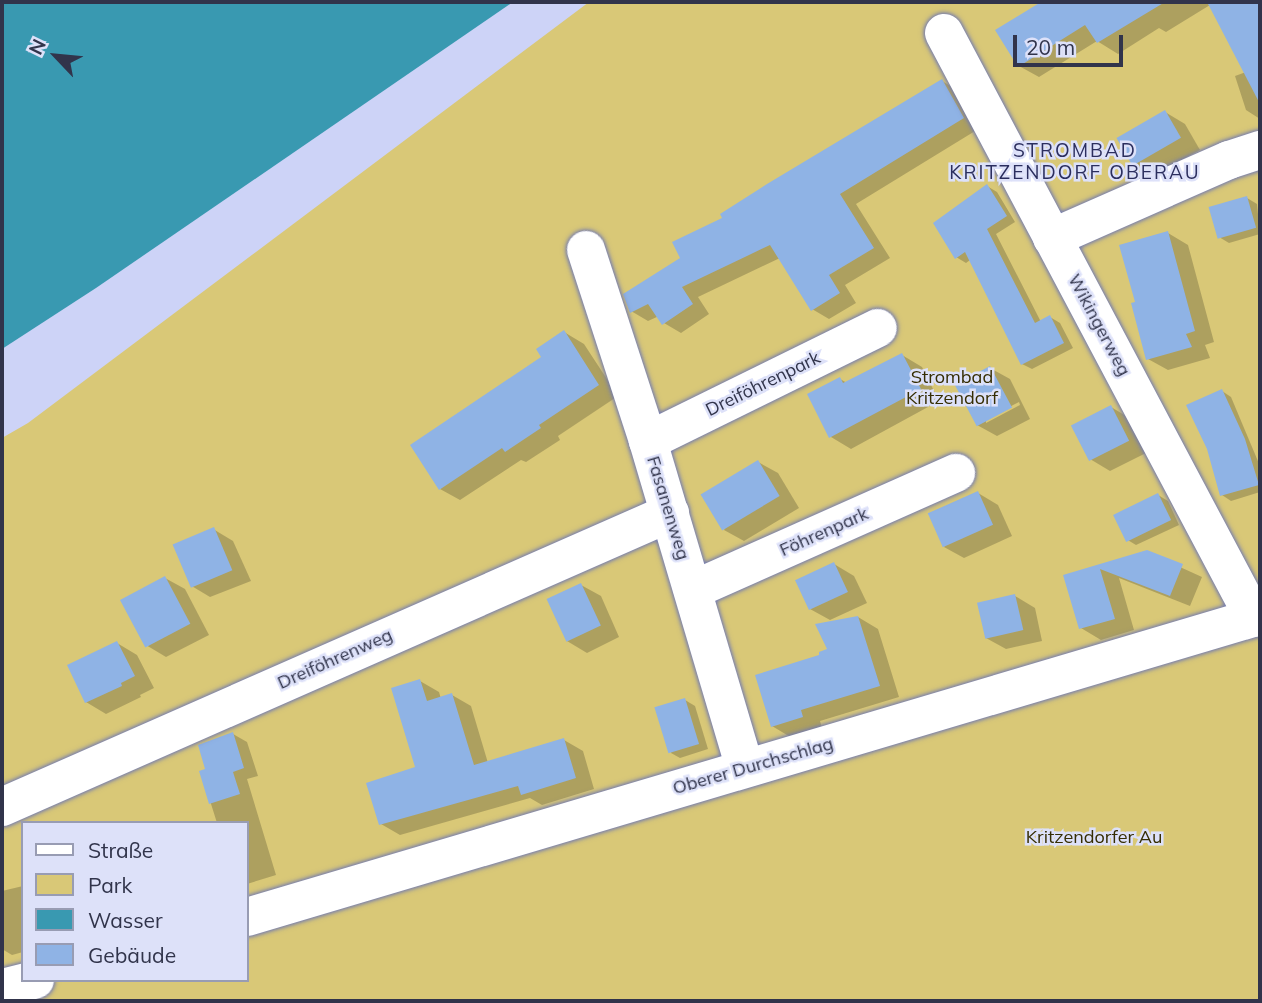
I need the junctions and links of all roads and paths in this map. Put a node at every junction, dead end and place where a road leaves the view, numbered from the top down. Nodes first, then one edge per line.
1 (944, 33) dead end
2 (1260, 150) edge
3 (1052, 238) junction
4 (586, 250) dead end
5 (878, 328) dead end
6 (648, 441) junction
7 (956, 473) dead end
8 (670, 513) junction
9 (693, 590) junction
10 (1257, 617) edge
11 (745, 768) junction
12 (2, 807) edge
13 (248, 917) edge
14 (27, 982) edge
15 (2, 988) edge

1 - 3 street, Wikingerweg
2 - 3 street
3 - 10 street, Wikingerweg
4 - 6 street, Fasanenweg
5 - 6 street, Dreiföhrenpark
6 - 8 street, Fasanenweg
7 - 9 street, Föhrenpark
8 - 9 street, Fasanenweg
8 - 12 street, Dreiföhrenweg
9 - 11 street, Fasanenweg
10 - 11 street, Oberer Durchschlag
11 - 13 street, Oberer Durchschlag
14 - 15 street

